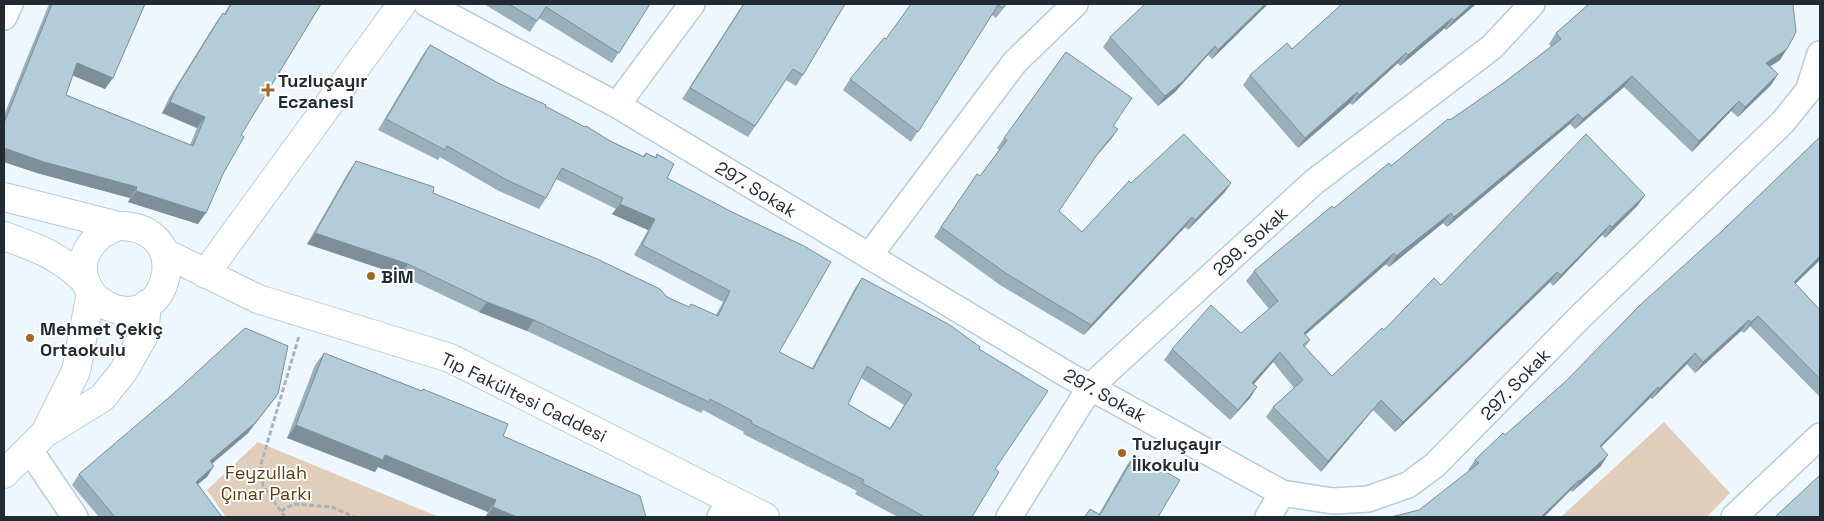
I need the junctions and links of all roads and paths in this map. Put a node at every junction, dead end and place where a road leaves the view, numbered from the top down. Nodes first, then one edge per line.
1 (10, 4) edge
2 (402, 4) edge
3 (427, 4) edge
4 (692, 4) edge
5 (1075, 4) edge
6 (1532, 4) edge
7 (4, 17) edge
8 (1820, 54) edge
9 (617, 105) junction
10 (4, 197) edge
11 (119, 226) junction
12 (4, 236) edge
13 (165, 253) junction
14 (869, 256) junction
15 (205, 274) junction
16 (86, 286) junction
17 (147, 304) junction
18 (306, 314) junction
19 (1091, 386) junction
20 (1820, 436) edge
21 (37, 441) junction
22 (4, 474) edge
23 (1282, 493) junction
24 (726, 509) edge
25 (281, 511) junction
26 (75, 517) edge
27 (285, 517) edge
28 (355, 517) edge
29 (764, 517) edge
30 (1009, 517) edge
31 (1268, 517) edge
32 (1734, 517) edge

1 - 7 street
2 - 15 main road
3 - 9 street, 297. Sokak
4 - 9 street
5 - 14 street
6 - 19 street, 299. Sokak
8 - 23 street, 297. Sokak
9 - 14 street, 297. Sokak
10 - 11 main road
11 - 13 main road
11 - 16 main road
12 - 16 main road
13 - 15 main road, Tıp Fakültesi Caddesi
13 - 17 main road
14 - 19 street, 297. Sokak
15 - 18 main road, Tıp Fakültesi Caddesi
16 - 17 main road
16 - 21 main road
17 - 21 main road
18 - 24 main road, Tıp Fakültesi Caddesi
18 - 25 path
19 - 23 street, 297. Sokak
19 - 30 street, 299. Sokak
20 - 32 street
21 - 22 main road
21 - 26 street
23 - 31 street
24 - 29 main road, Tıp Fakültesi Caddesi
25 - 27 path
25 - 28 path

